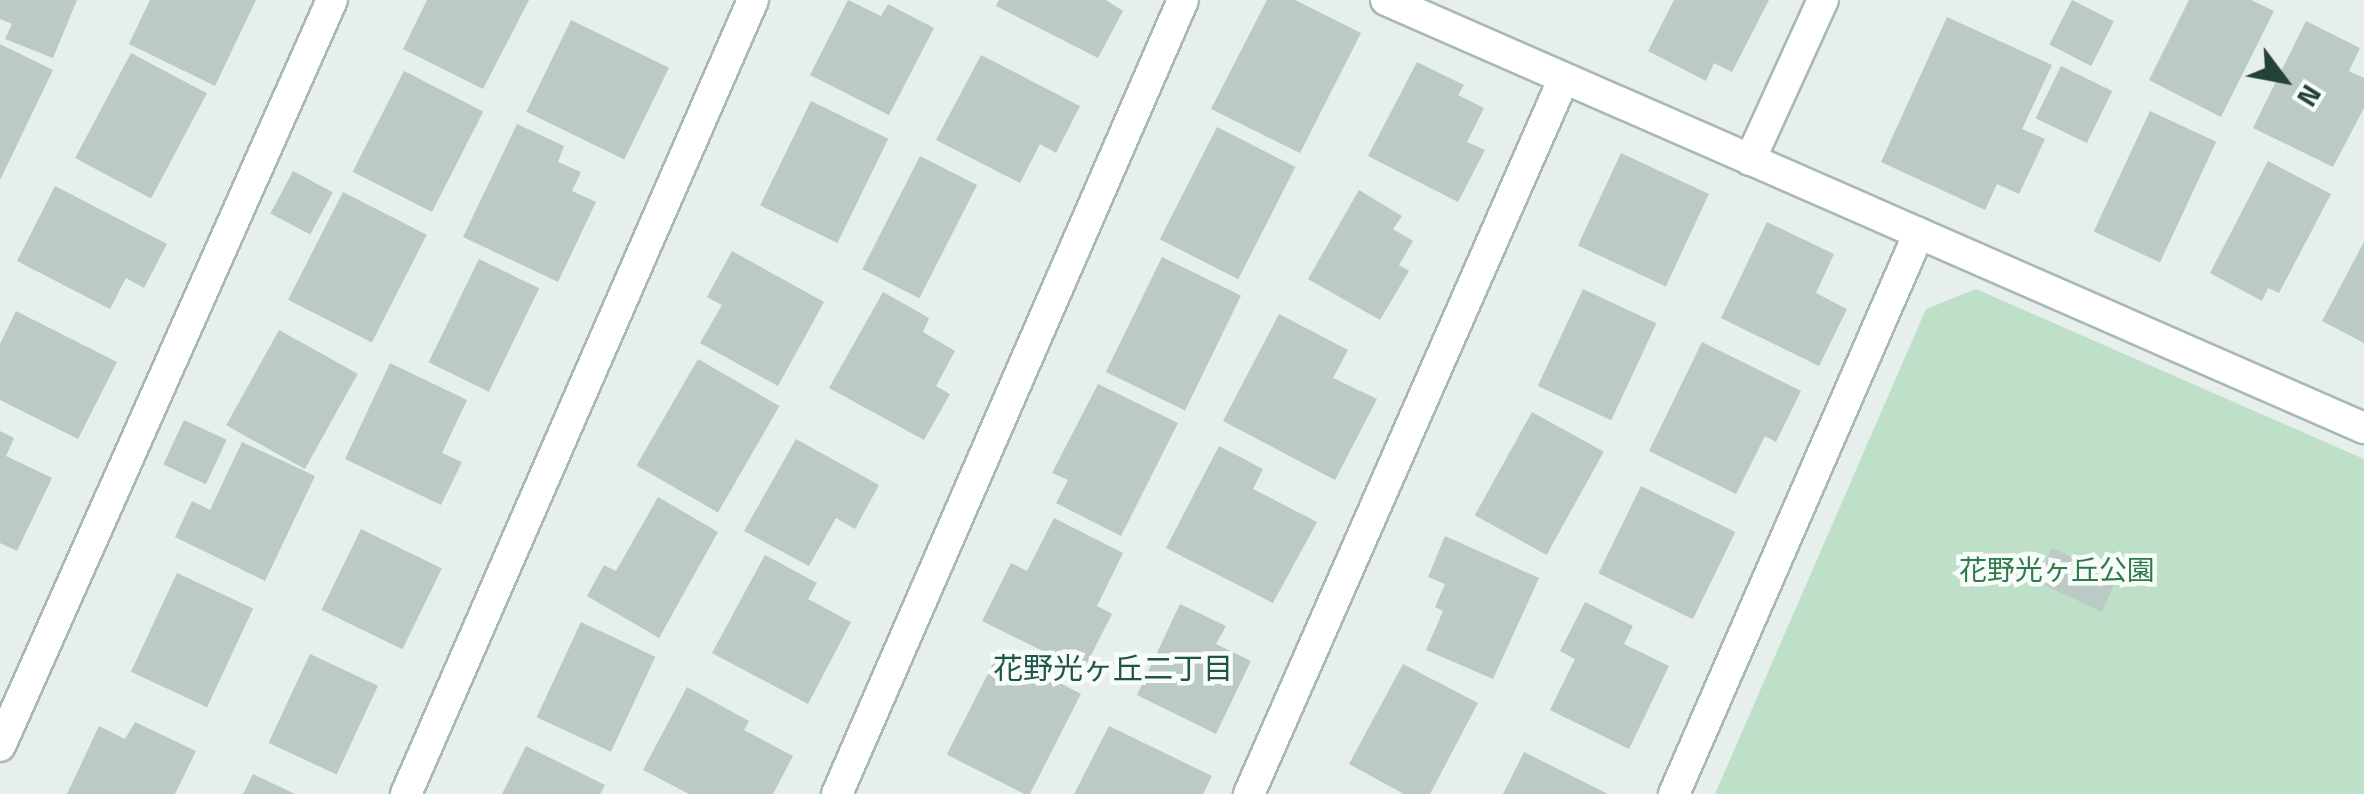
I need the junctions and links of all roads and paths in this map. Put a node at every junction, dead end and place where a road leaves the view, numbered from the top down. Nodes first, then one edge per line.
1 (332, 0) edge
2 (753, 0) edge
3 (1183, 0) edge
4 (1386, 0) edge
5 (1823, 0) edge
6 (1564, 78) junction
7 (1750, 160) junction
8 (1918, 233) junction
9 (2364, 428) edge
10 (0, 746) edge
11 (406, 794) edge
12 (837, 794) edge
13 (1250, 794) edge
14 (1674, 794) edge

1 - 10 street
2 - 11 street
3 - 12 street
4 - 6 street
5 - 7 street
6 - 7 street
6 - 13 street
7 - 8 street
8 - 9 street
8 - 14 street

